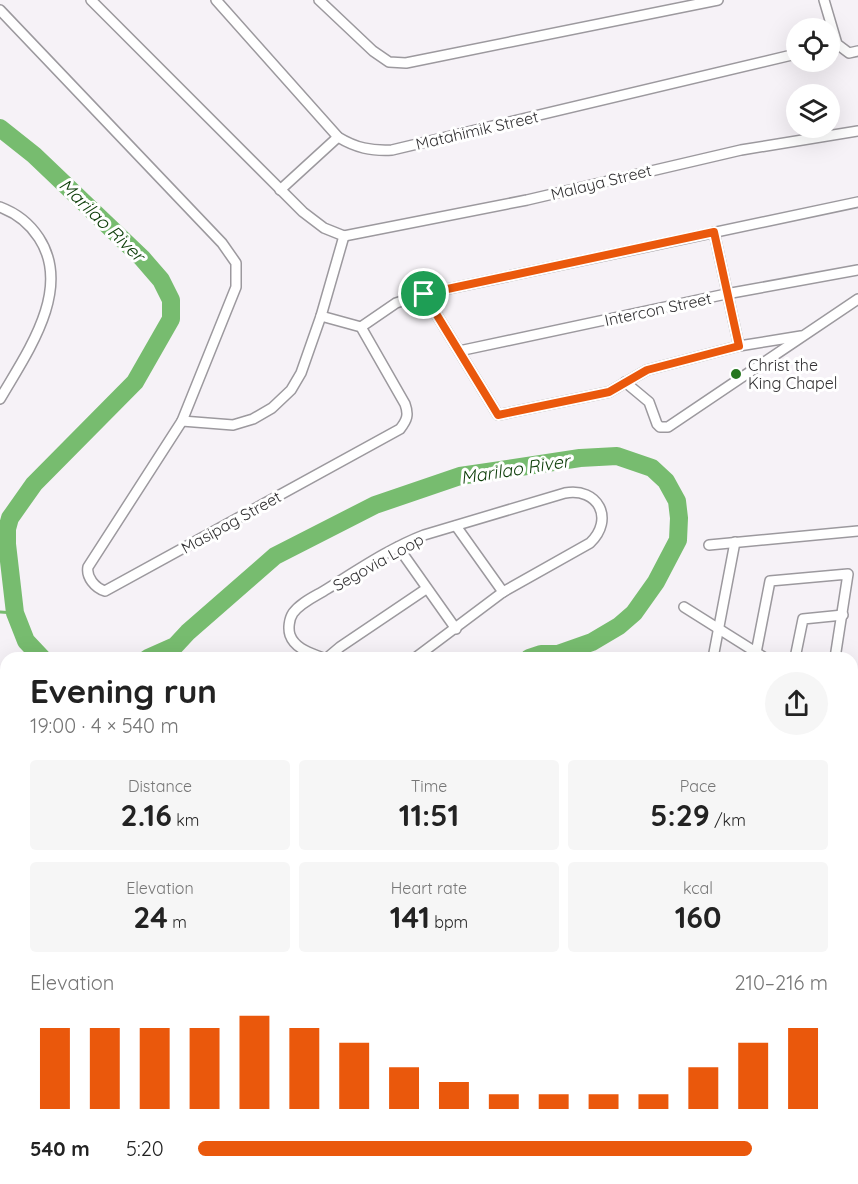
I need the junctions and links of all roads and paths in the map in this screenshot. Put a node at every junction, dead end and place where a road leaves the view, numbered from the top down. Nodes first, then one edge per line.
1 (216, 0) edge
2 (319, 0) edge
3 (718, 0) edge
4 (824, 0) edge
5 (92, 1) edge
6 (0, 10) edge
7 (828, 18) edge
8 (840, 48) edge
9 (858, 51) edge
10 (786, 56) edge
11 (858, 131) edge
12 (338, 138) junction
13 (280, 190) junction
14 (858, 202) edge
15 (0, 207) edge
16 (714, 232) junction
17 (344, 236) junction
18 (858, 270) edge
19 (424, 294) junction
20 (726, 294) junction
21 (858, 299) edge
22 (321, 316) junction
23 (361, 327) junction
24 (801, 336) junction
25 (739, 346) junction
26 (459, 351) junction
27 (626, 382) junction
28 (0, 399) edge
29 (182, 421) junction
30 (456, 526) junction
31 (858, 531) edge
32 (735, 543) junction
33 (709, 545) dead end
34 (398, 548) junction
35 (426, 589) junction
36 (503, 592) junction
37 (684, 607) dead end
38 (843, 615) junction
39 (456, 629) junction
40 (718, 629) junction
41 (310, 652) edge
42 (333, 652) edge
43 (423, 652) edge
44 (714, 652) edge
45 (750, 652) edge
46 (756, 652) edge
47 (796, 652) edge
48 (836, 652) edge

1 - 12 street, Matahimik Street
2 - 3 street
4 - 7 street
5 - 13 street
6 - 29 street
8 - 9 street
10 - 12 street, Matahimik Street
11 - 17 street, Malaya Street
12 - 13 street
13 - 17 street
14 - 16 street
15 - 28 street
16 - 19 street
16 - 20 street
17 - 22 street
18 - 20 street, Intercon Street
19 - 23 street
19 - 26 street
20 - 25 street
20 - 26 street, Intercon Street
21 - 24 street
22 - 23 street
22 - 29 street
23 - 29 street, Masipag Street
24 - 25 street
24 - 27 street
25 - 27 street
26 - 27 street
30 - 34 street, Segovia Loop
30 - 36 street
30 - 36 street, Segovia Loop
31 - 32 street
32 - 33 street
32 - 40 street
34 - 35 street
34 - 41 street, Segovia Loop
35 - 39 street
35 - 42 street
36 - 39 street
37 - 40 street
38 - 46 street
38 - 47 street
38 - 48 street
39 - 43 street
40 - 44 street
40 - 45 street

